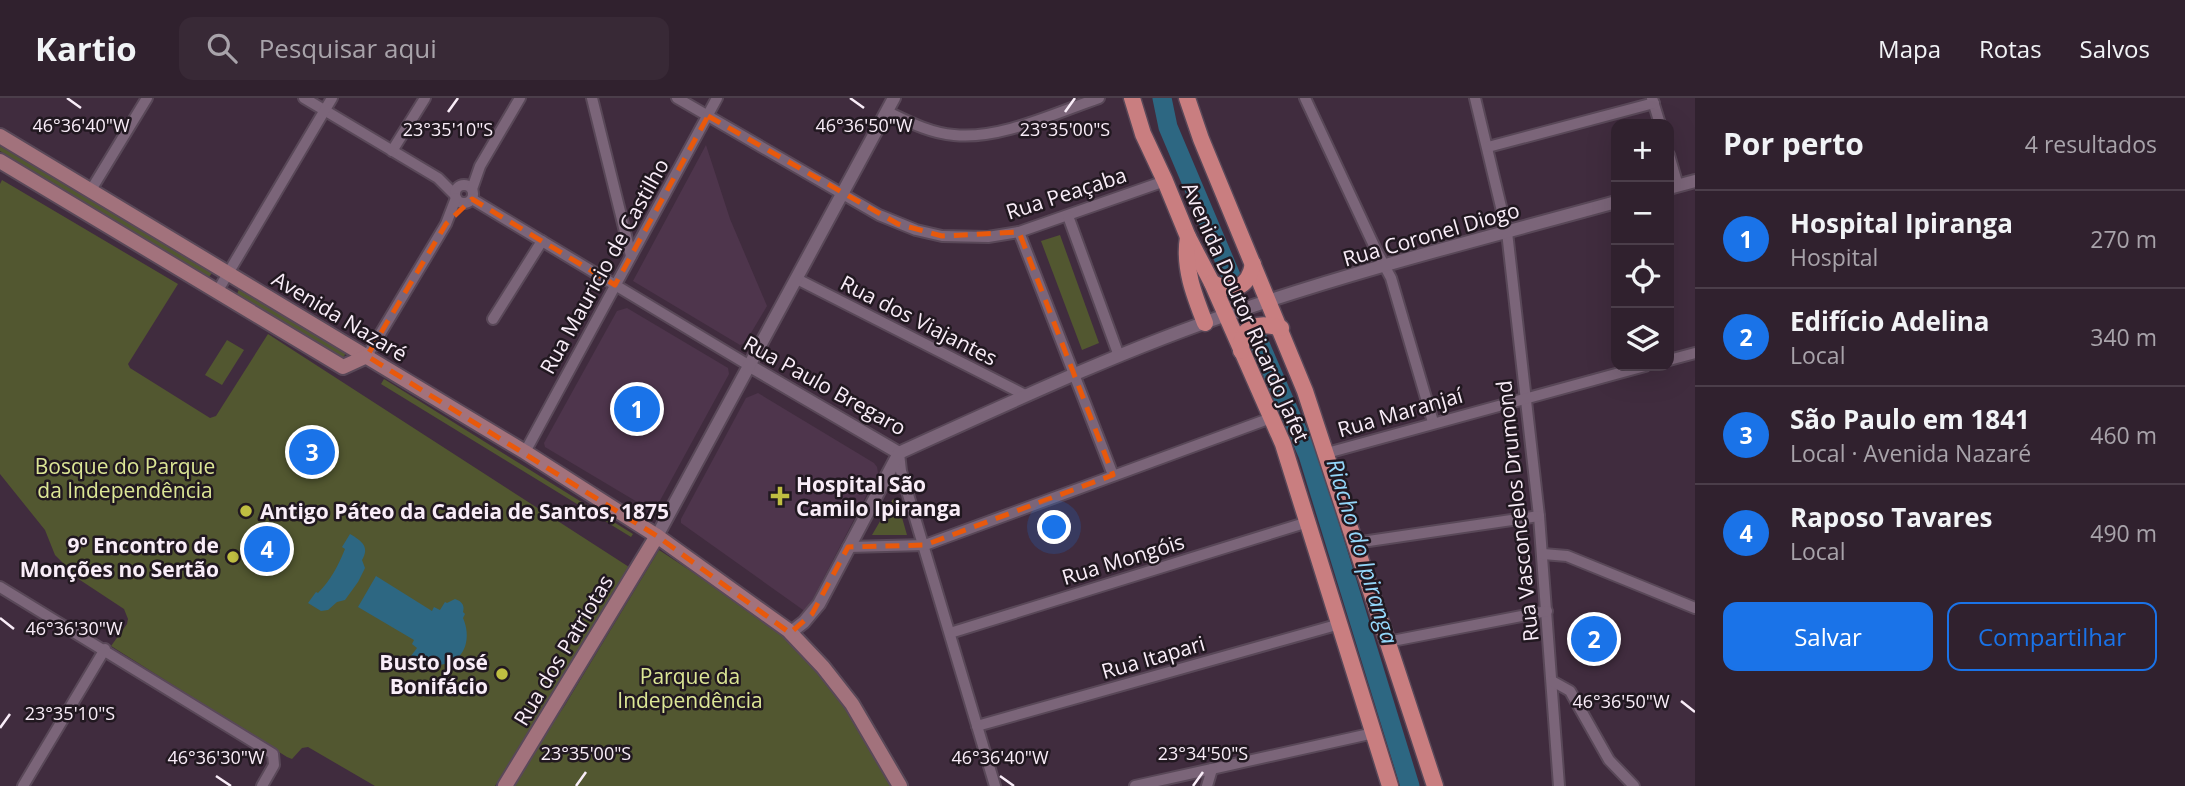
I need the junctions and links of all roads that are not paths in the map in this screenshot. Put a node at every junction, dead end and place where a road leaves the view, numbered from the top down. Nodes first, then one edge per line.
1 (147, 98) edge
2 (304, 98) edge
3 (332, 98) edge
4 (425, 98) edge
5 (520, 98) edge
6 (592, 98) edge
7 (677, 98) edge
8 (717, 98) edge
9 (894, 98) edge
10 (1099, 98) edge
11 (1132, 98) edge
12 (1187, 98) edge
13 (1306, 98) edge
14 (1475, 98) edge
15 (1653, 101) edge
16 (325, 111) junction
17 (888, 112) junction
18 (708, 116) junction
19 (1658, 119) edge
20 (0, 136) edge
21 (1488, 147) junction
22 (392, 151) junction
23 (0, 161) edge
24 (1166, 181) junction
25 (1695, 181) edge
26 (1674, 187) edge
27 (91, 190) junction
28 (463, 193) junction
29 (843, 194) junction
30 (1611, 203) edge
31 (1068, 216) junction
32 (1019, 232) junction
33 (1507, 232) junction
34 (1188, 237) junction
35 (541, 241) junction
36 (631, 256) junction
37 (1253, 264) junction
38 (1384, 267) junction
39 (228, 273) junction
40 (797, 279) junction
41 (1212, 283) junction
42 (615, 285) junction
43 (217, 292) junction
44 (1263, 302) junction
45 (1226, 315) junction
46 (493, 319) dead end
47 (1205, 323) junction
48 (1281, 328) junction
49 (1241, 351) junction
50 (1695, 353) edge
51 (367, 356) junction
52 (1119, 356) junction
53 (1674, 359) edge
54 (750, 366) junction
55 (1626, 371) edge
56 (1074, 375) junction
57 (1024, 396) junction
58 (1525, 397) junction
59 (1271, 418) junction
60 (1433, 422) junction
61 (524, 452) junction
62 (899, 453) junction
63 (1327, 453) junction
64 (1113, 475) junction
65 (1539, 516) junction
66 (1308, 522) junction
67 (657, 536) junction
68 (1355, 543) junction
69 (925, 545) junction
70 (848, 547) junction
71 (1542, 554) junction
72 (0, 587) edge
73 (1695, 608) edge
74 (1547, 611) junction
75 (1340, 624) junction
76 (790, 633) junction
77 (950, 633) junction
78 (1387, 642) junction
79 (104, 649) junction
80 (1552, 681) junction
81 (977, 726) junction
82 (1374, 733) junction
83 (1212, 769) junction
84 (23, 786) edge
85 (262, 786) edge
86 (505, 786) edge
87 (900, 786) edge
88 (995, 786) edge
89 (1135, 786) edge
90 (1208, 786) edge
91 (1390, 786) edge
92 (1435, 786) edge
93 (1559, 786) edge
94 (1634, 786) edge

1 - 27 street
2 - 16 street, Rua Paulo Bregaro
3 - 16 street
4 - 22 street
5 - 28 street
6 - 36 street
7 - 18 street, Rua Peaçaba
8 - 18 street, Rua Mauricio de Castilho
9 - 17 street
10 - 17 street
11 - 24 main road, Avenida Doutor Ricardo Jafet
12 - 37 main road, Avenida Doutor Ricardo Jafet
13 - 38 street
14 - 21 street, Rua Vasconcelos Drumond
15 - 19 street
15 - 21 street
16 - 22 street, Rua Paulo Bregaro
16 - 39 street
17 - 29 street
18 - 29 street, Rua Peaçaba
18 - 36 street, Rua Mauricio de Castilho
20 - 27 main road, Avenida Nazaré
21 - 33 street, Rua Vasconcelos Drumond
22 - 28 street, Rua Paulo Bregaro
23 - 43 main road, Avenida Nazaré
24 - 31 street, Rua Peaçaba
24 - 34 main road, Avenida Doutor Ricardo Jafet
25 - 26 street
27 - 39 main road, Avenida Nazaré
28 - 35 street, Rua Paulo Bregaro
28 - 51 street
29 - 32 street, Rua Peaçaba
29 - 40 street
30 - 33 street, Rua Coronel Diogo
31 - 32 street, Rua Peaçaba
31 - 52 street
32 - 56 street
33 - 38 street, Rua Coronel Diogo
33 - 58 street, Rua Vasconcelos Drumond
34 - 41 main road, Avenida Doutor Ricardo Jafet
34 - 47 main road
35 - 42 street, Rua Paulo Bregaro
35 - 46 street
36 - 42 street, Rua Mauricio de Castilho
37 - 41 main road
37 - 44 main road, Avenida Doutor Ricardo Jafet
38 - 44 street, Rua Coronel Diogo
38 - 60 street
39 - 43 street
39 - 51 main road, Avenida Nazaré
40 - 54 street
40 - 57 street, Rua dos Viajantes
41 - 45 main road, Avenida Doutor Ricardo Jafet
42 - 54 street, Rua Paulo Bregaro
42 - 61 street, Rua Mauricio de Castilho
43 - 51 main road, Avenida Nazaré
44 - 45 street, Rua Paulo Bregaro
44 - 48 main road, Avenida Doutor Ricardo Jafet
45 - 47 street, Rua Paulo Bregaro
45 - 49 main road, Avenida Doutor Ricardo Jafet
47 - 52 street, Rua Paulo Bregaro
48 - 49 main road
48 - 63 main road, Avenida Doutor Ricardo Jafet
49 - 59 main road, Avenida Doutor Ricardo Jafet
50 - 53 street
51 - 61 main road, Avenida Nazaré
52 - 56 street, Rua Paulo Bregaro
54 - 62 street, Rua Paulo Bregaro
54 - 67 street
55 - 58 street, Rua Maranjaí
56 - 57 street, Rua Paulo Bregaro
56 - 64 street
57 - 62 street, Rua Paulo Bregaro
58 - 60 street, Rua Maranjaí
58 - 65 street, Rua Vasconcelos Drumond
59 - 64 street
59 - 66 main road, Avenida Doutor Ricardo Jafet
60 - 63 street, Rua Maranjaí
61 - 67 main road, Avenida Nazaré
62 - 69 street
62 - 70 street
63 - 68 main road, Avenida Doutor Ricardo Jafet
64 - 69 street
65 - 68 street
65 - 71 street, Rua Vasconcelos Drumond
66 - 75 main road, Avenida Doutor Ricardo Jafet
66 - 77 street, Rua Mongóis
67 - 76 main road, Avenida Nazaré
67 - 86 main road, Rua dos Patriotas
68 - 78 main road, Avenida Doutor Ricardo Jafet
69 - 70 street
69 - 77 street
70 - 76 street
71 - 73 street
71 - 74 street, Rua Vasconcelos Drumond
72 - 79 street
74 - 78 street
74 - 80 street, Rua Vasconcelos Drumond
75 - 81 street, Rua Itapari
75 - 82 main road, Avenida Doutor Ricardo Jafet
76 - 87 main road, Avenida Nazaré
77 - 81 street
78 - 92 main road, Avenida Doutor Ricardo Jafet
79 - 84 street
79 - 85 street
80 - 93 street, Rua Vasconcelos Drumond
80 - 94 street
81 - 88 street
82 - 83 street
82 - 91 main road, Avenida Doutor Ricardo Jafet
83 - 89 street
83 - 90 street

